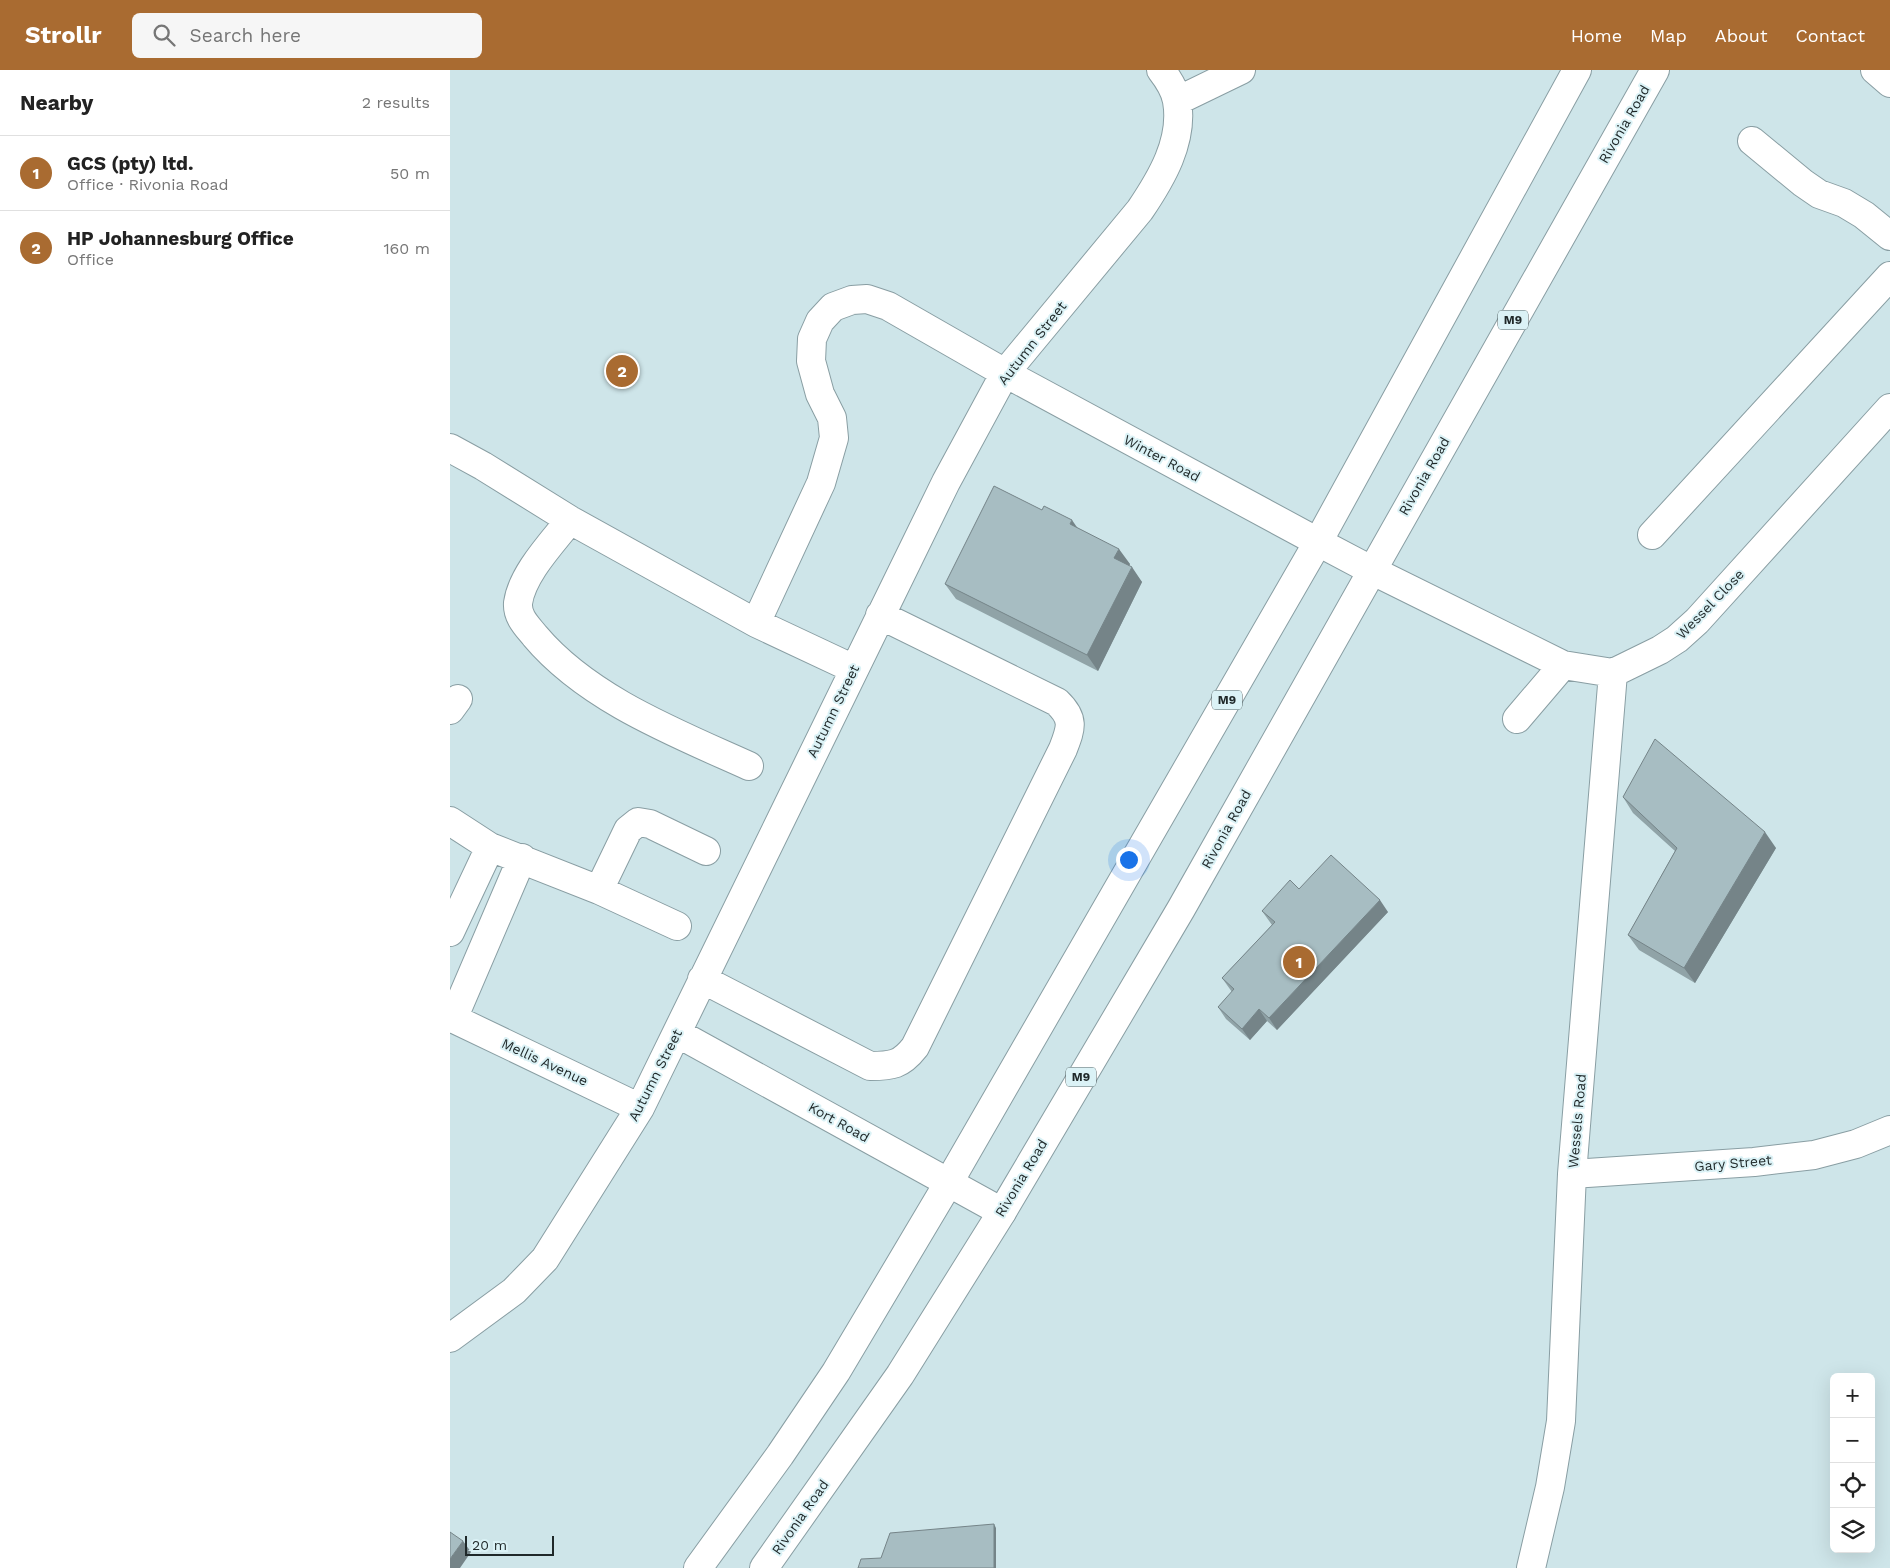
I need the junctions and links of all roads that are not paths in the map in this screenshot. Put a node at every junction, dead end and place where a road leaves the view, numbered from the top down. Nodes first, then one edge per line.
1 (1161, 70) edge
2 (1241, 70) edge
3 (1577, 70) edge
4 (1655, 70) edge
5 (1875, 70) edge
6 (1890, 83) edge
7 (1177, 101) junction
8 (1752, 141) dead end
9 (1890, 236) edge
10 (1890, 276) edge
11 (1005, 373) junction
12 (1890, 408) edge
13 (450, 448) edge
14 (570, 520) junction
15 (1652, 535) dead end
16 (1318, 542) junction
17 (1371, 570) junction
18 (880, 615) junction
19 (756, 623) junction
20 (1563, 665) junction
21 (854, 669) junction
22 (1613, 673) junction
23 (1517, 719) dead end
24 (749, 766) dead end
25 (450, 821) edge
26 (490, 846) junction
27 (706, 851) dead end
28 (522, 858) junction
29 (599, 890) junction
30 (677, 926) dead end
31 (450, 932) edge
32 (702, 979) junction
33 (451, 1018) edge
34 (676, 1033) junction
35 (640, 1108) junction
36 (1890, 1130) edge
37 (1572, 1174) junction
38 (949, 1182) junction
39 (1002, 1212) junction
40 (450, 1338) edge
41 (698, 1568) edge
42 (764, 1568) edge
43 (1531, 1568) edge

1 - 7 street, Autumn Street
2 - 7 street
3 - 16 street, M9
4 - 17 street, Rivonia Road / M9
5 - 6 street
7 - 11 street, Autumn Street
8 - 9 street
10 - 15 street
11 - 16 street, Winter Road
11 - 18 street, Autumn Street
11 - 19 street, Winter Road
12 - 22 street, Wessel Close
13 - 14 street
14 - 19 street
14 - 24 street
16 - 17 street, Winter Road
16 - 38 street, M9
17 - 20 street
17 - 39 street, Rivonia Road / M9
18 - 21 street, Autumn Street
18 - 32 street
19 - 21 street
20 - 22 street
20 - 23 street
21 - 32 street, Autumn Street
22 - 37 street, Wessels Road
25 - 26 street
26 - 28 street
26 - 31 street
27 - 29 street
28 - 29 street
28 - 33 street
29 - 30 street
32 - 34 street, Autumn Street
33 - 35 street, Mellis Avenue
34 - 35 street, Autumn Street
34 - 38 street, Kort Road
35 - 40 street, Autumn Street
36 - 37 street, Gary Street
37 - 43 street, Wessels Road
38 - 39 street, Kort Road
38 - 41 street, M9
39 - 42 street, Rivonia Road / M9

